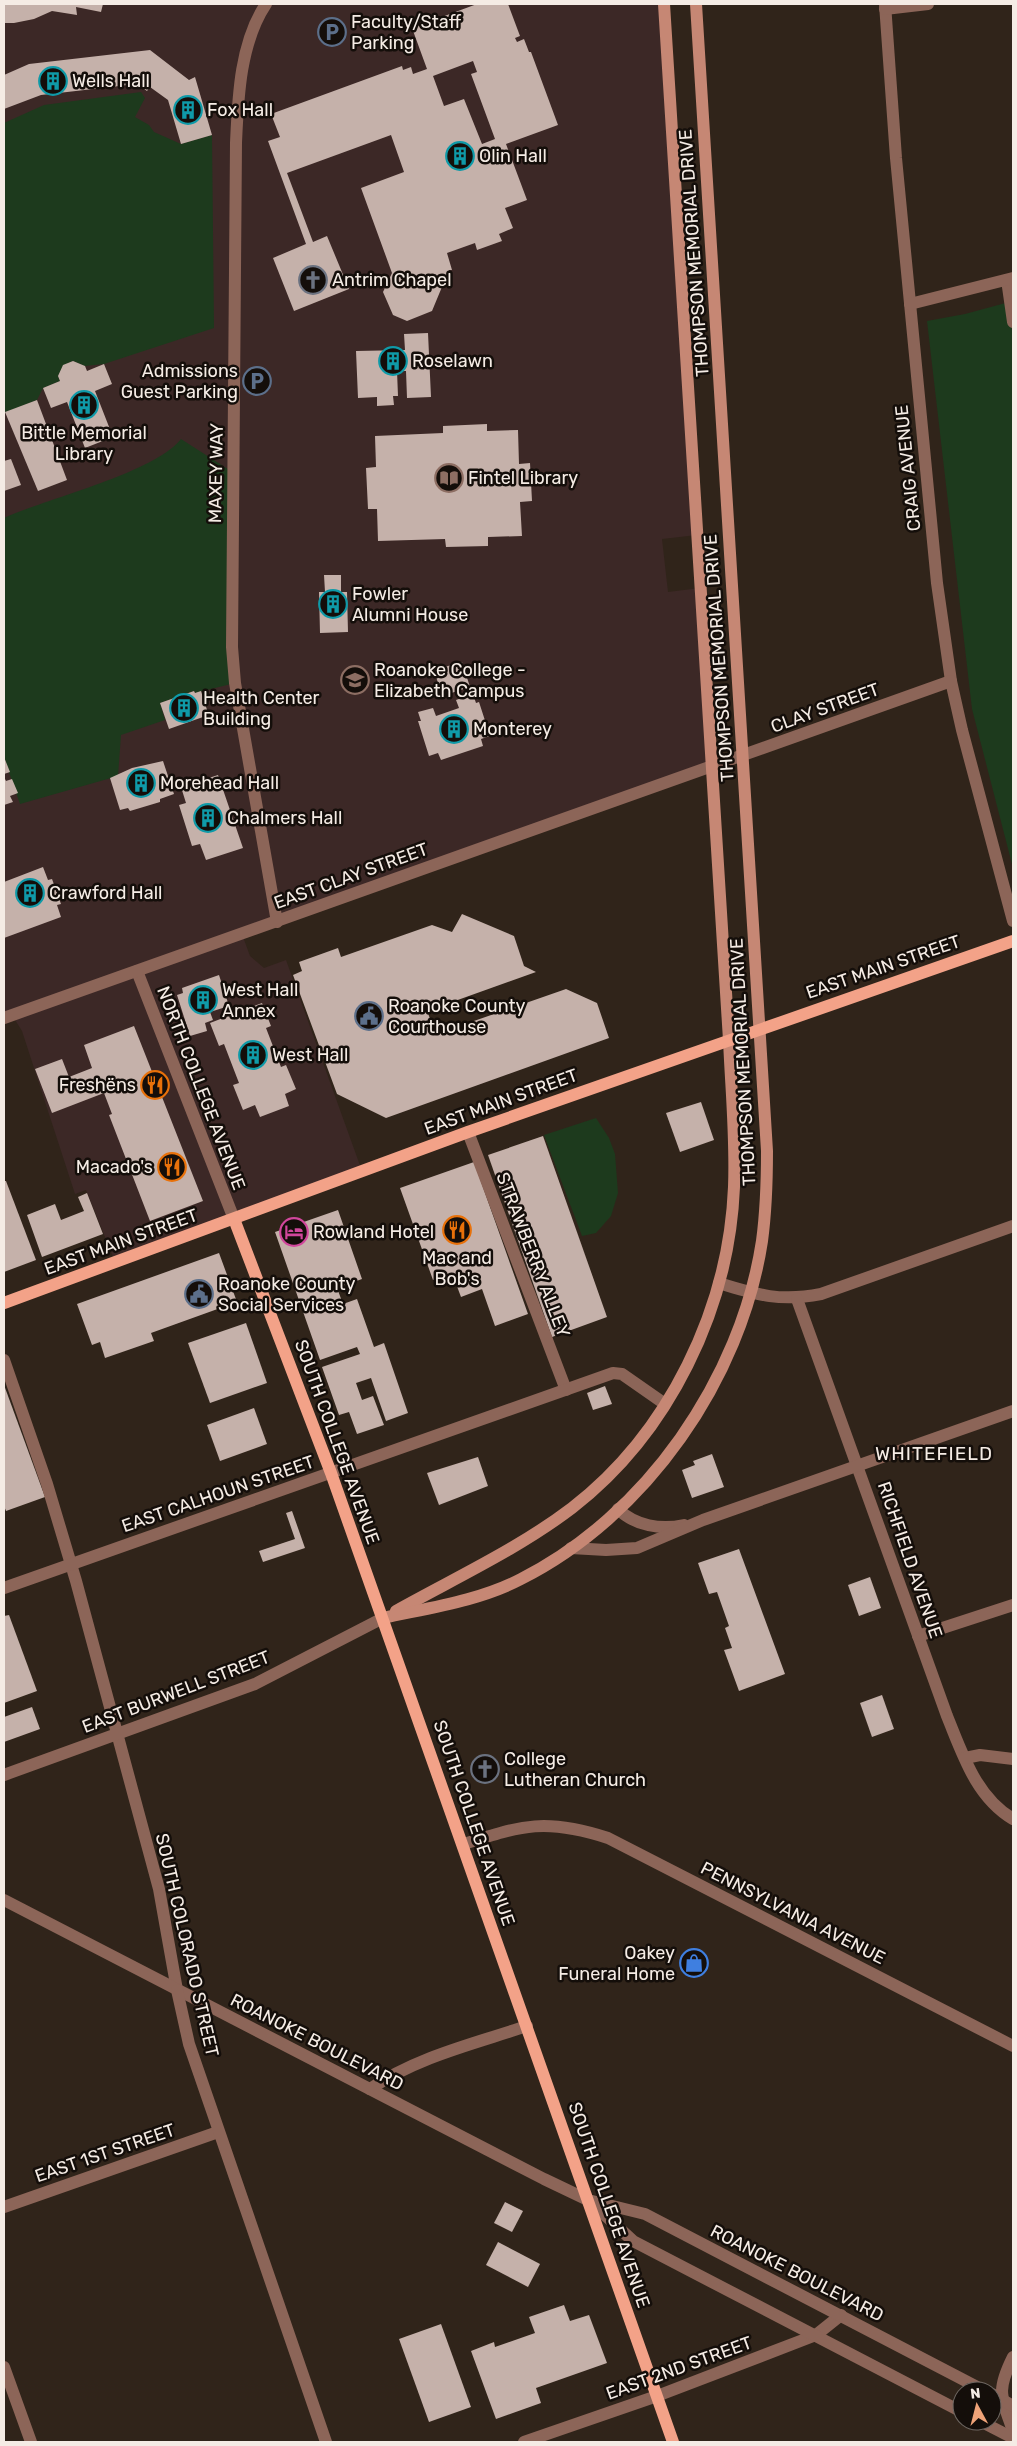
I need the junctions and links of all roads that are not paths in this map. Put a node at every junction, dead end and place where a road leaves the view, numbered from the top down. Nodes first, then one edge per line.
1 (266, 4) edge
2 (664, 4) edge
3 (696, 4) edge
4 (928, 4) edge
5 (885, 6) edge
6 (1010, 279) edge
7 (910, 304) junction
8 (1013, 322) edge
9 (951, 681) junction
10 (743, 756) junction
11 (711, 768) junction
12 (1013, 921) edge
13 (277, 922) junction
14 (1013, 941) edge
15 (137, 971) junction
16 (4, 1018) edge
17 (760, 1029) junction
18 (729, 1040) junction
19 (468, 1132) junction
20 (234, 1219) junction
21 (1013, 1226) edge
22 (719, 1283) junction
23 (750, 1292) junction
24 (797, 1298) junction
25 (4, 1303) edge
26 (4, 1360) edge
27 (566, 1390) junction
28 (665, 1404) junction
29 (1013, 1411) edge
30 (858, 1467) junction
31 (331, 1473) junction
32 (618, 1509) junction
33 (703, 1520) junction
34 (571, 1548) junction
35 (70, 1565) junction
36 (4, 1588) edge
37 (1013, 1605) edge
38 (383, 1618) junction
39 (918, 1636) junction
40 (118, 1735) junction
41 (965, 1758) junction
42 (1013, 1759) edge
43 (4, 1775) edge
44 (1013, 1819) edge
45 (464, 1844) junction
46 (4, 1900) edge
47 (178, 1990) junction
48 (527, 2026) junction
49 (1013, 2046) edge
50 (370, 2089) junction
51 (218, 2132) junction
52 (588, 2200) junction
53 (4, 2207) edge
54 (841, 2316) junction
55 (816, 2335) junction
56 (1013, 2357) edge
57 (4, 2366) edge
58 (966, 2381) edge
59 (657, 2396) junction
60 (1002, 2400) edge
61 (952, 2407) edge
62 (999, 2431) edge
63 (1013, 2431) edge
64 (1013, 2438) edge
65 (31, 2442) edge
66 (326, 2442) edge
67 (524, 2442) edge
68 (673, 2442) edge

1 - 13 street, MAXEY WAY
2 - 11 main road, THOMPSON MEMORIAL DRIVE
3 - 10 main road, THOMPSON MEMORIAL DRIVE
4 - 5 street
5 - 7 street, CRAIG AVENUE
6 - 7 street
6 - 8 street
7 - 9 street, CRAIG AVENUE
9 - 10 street, CLAY STREET
9 - 12 street, CRAIG AVENUE
10 - 11 street, CLAY STREET
10 - 17 main road, THOMPSON MEMORIAL DRIVE
11 - 13 street, EAST CLAY STREET
11 - 18 main road, THOMPSON MEMORIAL DRIVE
13 - 15 street, EAST CLAY STREET
14 - 17 main road, EAST MAIN STREET
15 - 16 street, EAST CLAY STREET
15 - 20 street, NORTH COLLEGE AVENUE
17 - 18 main road, EAST MAIN STREET
17 - 23 main road, THOMPSON MEMORIAL DRIVE
18 - 19 main road, EAST MAIN STREET
18 - 22 main road, THOMPSON MEMORIAL DRIVE
19 - 20 main road, EAST MAIN STREET
19 - 27 street, STRAWBERRY ALLEY
20 - 25 main road, EAST MAIN STREET
20 - 31 main road, SOUTH COLLEGE AVENUE
21 - 24 street
22 - 23 street
22 - 28 main road, THOMPSON MEMORIAL DRIVE
23 - 24 street
23 - 32 main road, THOMPSON MEMORIAL DRIVE
24 - 30 street, RICHFIELD AVENUE
26 - 35 street, SOUTH COLORADO STREET
27 - 28 street, EAST CALHOUN STREET
27 - 31 street, EAST CALHOUN STREET
28 - 38 main road, THOMPSON MEMORIAL DRIVE
29 - 30 street
30 - 33 street
30 - 39 street, RICHFIELD AVENUE
31 - 35 street, EAST CALHOUN STREET
31 - 38 main road, SOUTH COLLEGE AVENUE
32 - 33 street
32 - 34 main road, THOMPSON MEMORIAL DRIVE
33 - 34 street
34 - 38 main road, THOMPSON MEMORIAL DRIVE
35 - 36 street, EAST CALHOUN STREET
35 - 40 street, SOUTH COLORADO STREET
37 - 39 street
38 - 40 street, EAST BURWELL STREET
38 - 45 main road, SOUTH COLLEGE AVENUE
39 - 41 street, RICHFIELD AVENUE
40 - 43 street, EAST BURWELL STREET
40 - 47 street, SOUTH COLORADO STREET
41 - 42 street
41 - 44 street, RICHFIELD AVENUE
45 - 48 main road, SOUTH COLLEGE AVENUE
45 - 49 street, PENNSYLVANIA AVENUE
46 - 47 street, ROANOKE BOULEVARD
47 - 50 street, ROANOKE BOULEVARD
47 - 51 street, SOUTH COLORADO STREET
48 - 50 street
48 - 52 main road, SOUTH COLLEGE AVENUE
50 - 52 street, ROANOKE BOULEVARD
51 - 53 street, EAST 1ST STREET
51 - 66 street, SOUTH COLORADO STREET
52 - 54 street, ROANOKE BOULEVARD
52 - 55 street, ROANOKE BOULEVARD
52 - 59 main road, SOUTH COLLEGE AVENUE
54 - 55 street, EAST 2ND STREET
54 - 58 street, ROANOKE BOULEVARD
55 - 59 street, EAST 2ND STREET
55 - 61 street, ROANOKE BOULEVARD
56 - 60 street
57 - 65 street
59 - 67 street, EAST 2ND STREET
59 - 68 main road, SOUTH COLLEGE AVENUE
60 - 63 street
62 - 64 street

